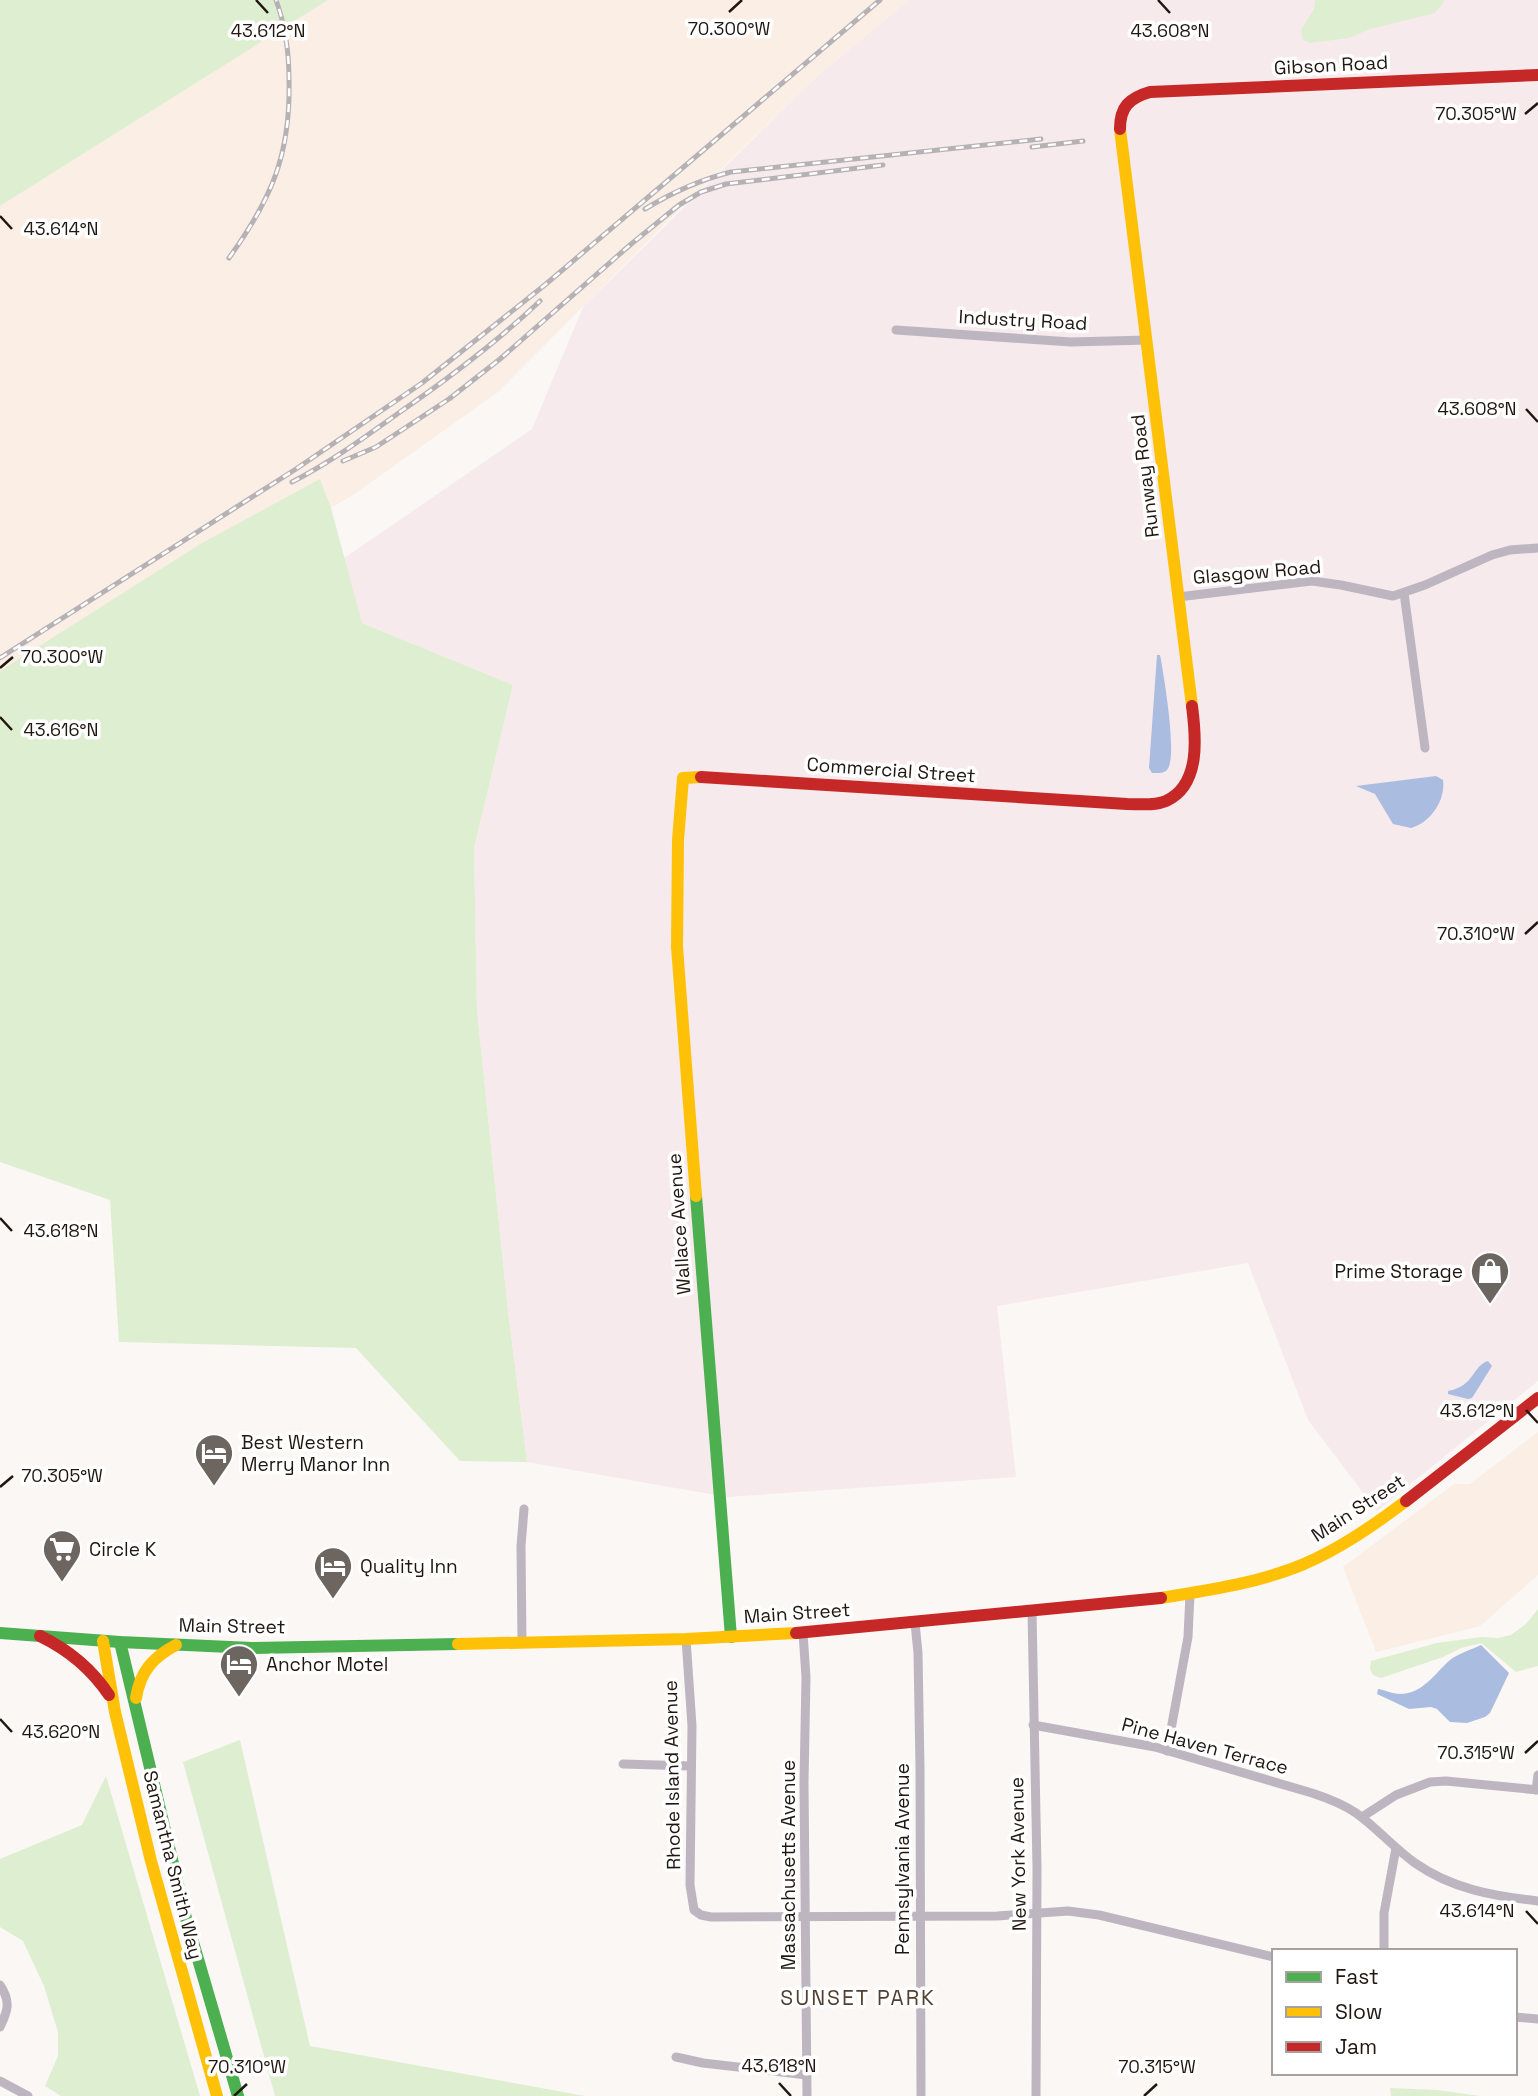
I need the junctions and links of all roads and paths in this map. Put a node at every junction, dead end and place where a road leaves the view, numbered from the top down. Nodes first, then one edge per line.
1 (1538, 75) edge
2 (1129, 101) joint
3 (896, 330) dead end
4 (1147, 340) junction
5 (1538, 548) edge
6 (1404, 593) junction
7 (1178, 597) junction
8 (1425, 748) dead end
9 (1127, 804) joint
10 (679, 808) joint
11 (1538, 1398) edge
12 (524, 1509) dead end
13 (1190, 1594) junction
14 (1031, 1611) junction
15 (915, 1623) junction
16 (0, 1633) edge
17 (803, 1633) junction
18 (40, 1636) junction
19 (731, 1637) junction
20 (686, 1639) junction
21 (103, 1641) junction
22 (120, 1642) junction
23 (522, 1643) junction
24 (176, 1645) junction
25 (114, 1705) junction
26 (136, 1711) junction
27 (1033, 1725) junction
28 (1167, 1751) junction
29 (623, 1764) dead end
30 (691, 1766) junction
31 (1538, 1775) edge
32 (1537, 1790) edge
33 (1362, 1817) junction
34 (1396, 1848) junction
35 (1538, 1901) edge
36 (1036, 1914) junction
37 (921, 1917) junction
38 (806, 1918) junction
39 (1384, 1949) edge
40 (1272, 1957) edge
41 (0, 1985) edge
42 (1517, 2017) edge
43 (1538, 2019) edge
44 (0, 2027) edge
45 (676, 2057) dead end
46 (807, 2075) junction
47 (0, 2081) edge
48 (28, 2096) edge
49 (217, 2096) edge
50 (238, 2096) edge
51 (807, 2096) edge
52 (921, 2096) edge
53 (1036, 2096) edge

1 - 2 main road, Gibson Road
2 - 4 main road, Runway Road
3 - 4 street, Industry Road
4 - 7 main road, Runway Road
5 - 6 street, Glasgow Road
6 - 7 street, Glasgow Road
6 - 8 street
7 - 9 main road, Runway Road
9 - 10 main road, Commercial Street
10 - 19 main road, Wallace Avenue
11 - 13 main road, Main Street
12 - 23 street
13 - 14 main road, Main Street
13 - 28 street
14 - 15 main road, Main Street
14 - 27 street, New York Avenue
15 - 17 main road, Main Street
15 - 37 street, Pennsylvania Avenue
16 - 18 main road, Main Street
17 - 19 main road, Main Street
17 - 38 street, Massachusetts Avenue
18 - 21 main road, Main Street
18 - 25 main road
19 - 20 main road, Main Street
20 - 23 main road, Main Street
20 - 30 street, Rhode Island Avenue
21 - 22 main road, Main Street
21 - 25 main road, Samantha Smith Way
22 - 24 main road, Main Street
22 - 26 main road, Samantha Smith Way
23 - 24 main road, Main Street
24 - 26 main road
25 - 49 main road, Samantha Smith Way
26 - 50 main road, Samantha Smith Way
27 - 28 street, Pine Haven Terrace
27 - 36 street, New York Avenue
28 - 33 street, Pine Haven Terrace
29 - 30 street
30 - 38 street, Rhode Island Avenue
31 - 32 street
32 - 33 street
33 - 34 street, Pine Haven Terrace
34 - 35 street, Pine Haven Terrace
34 - 39 street
36 - 37 street
36 - 40 street
36 - 53 street, New York Avenue
37 - 38 street
37 - 52 street, Pennsylvania Avenue
38 - 46 street, Massachusetts Avenue
41 - 44 street
42 - 43 street
45 - 46 street
46 - 51 street, Massachusetts Avenue
47 - 48 street

